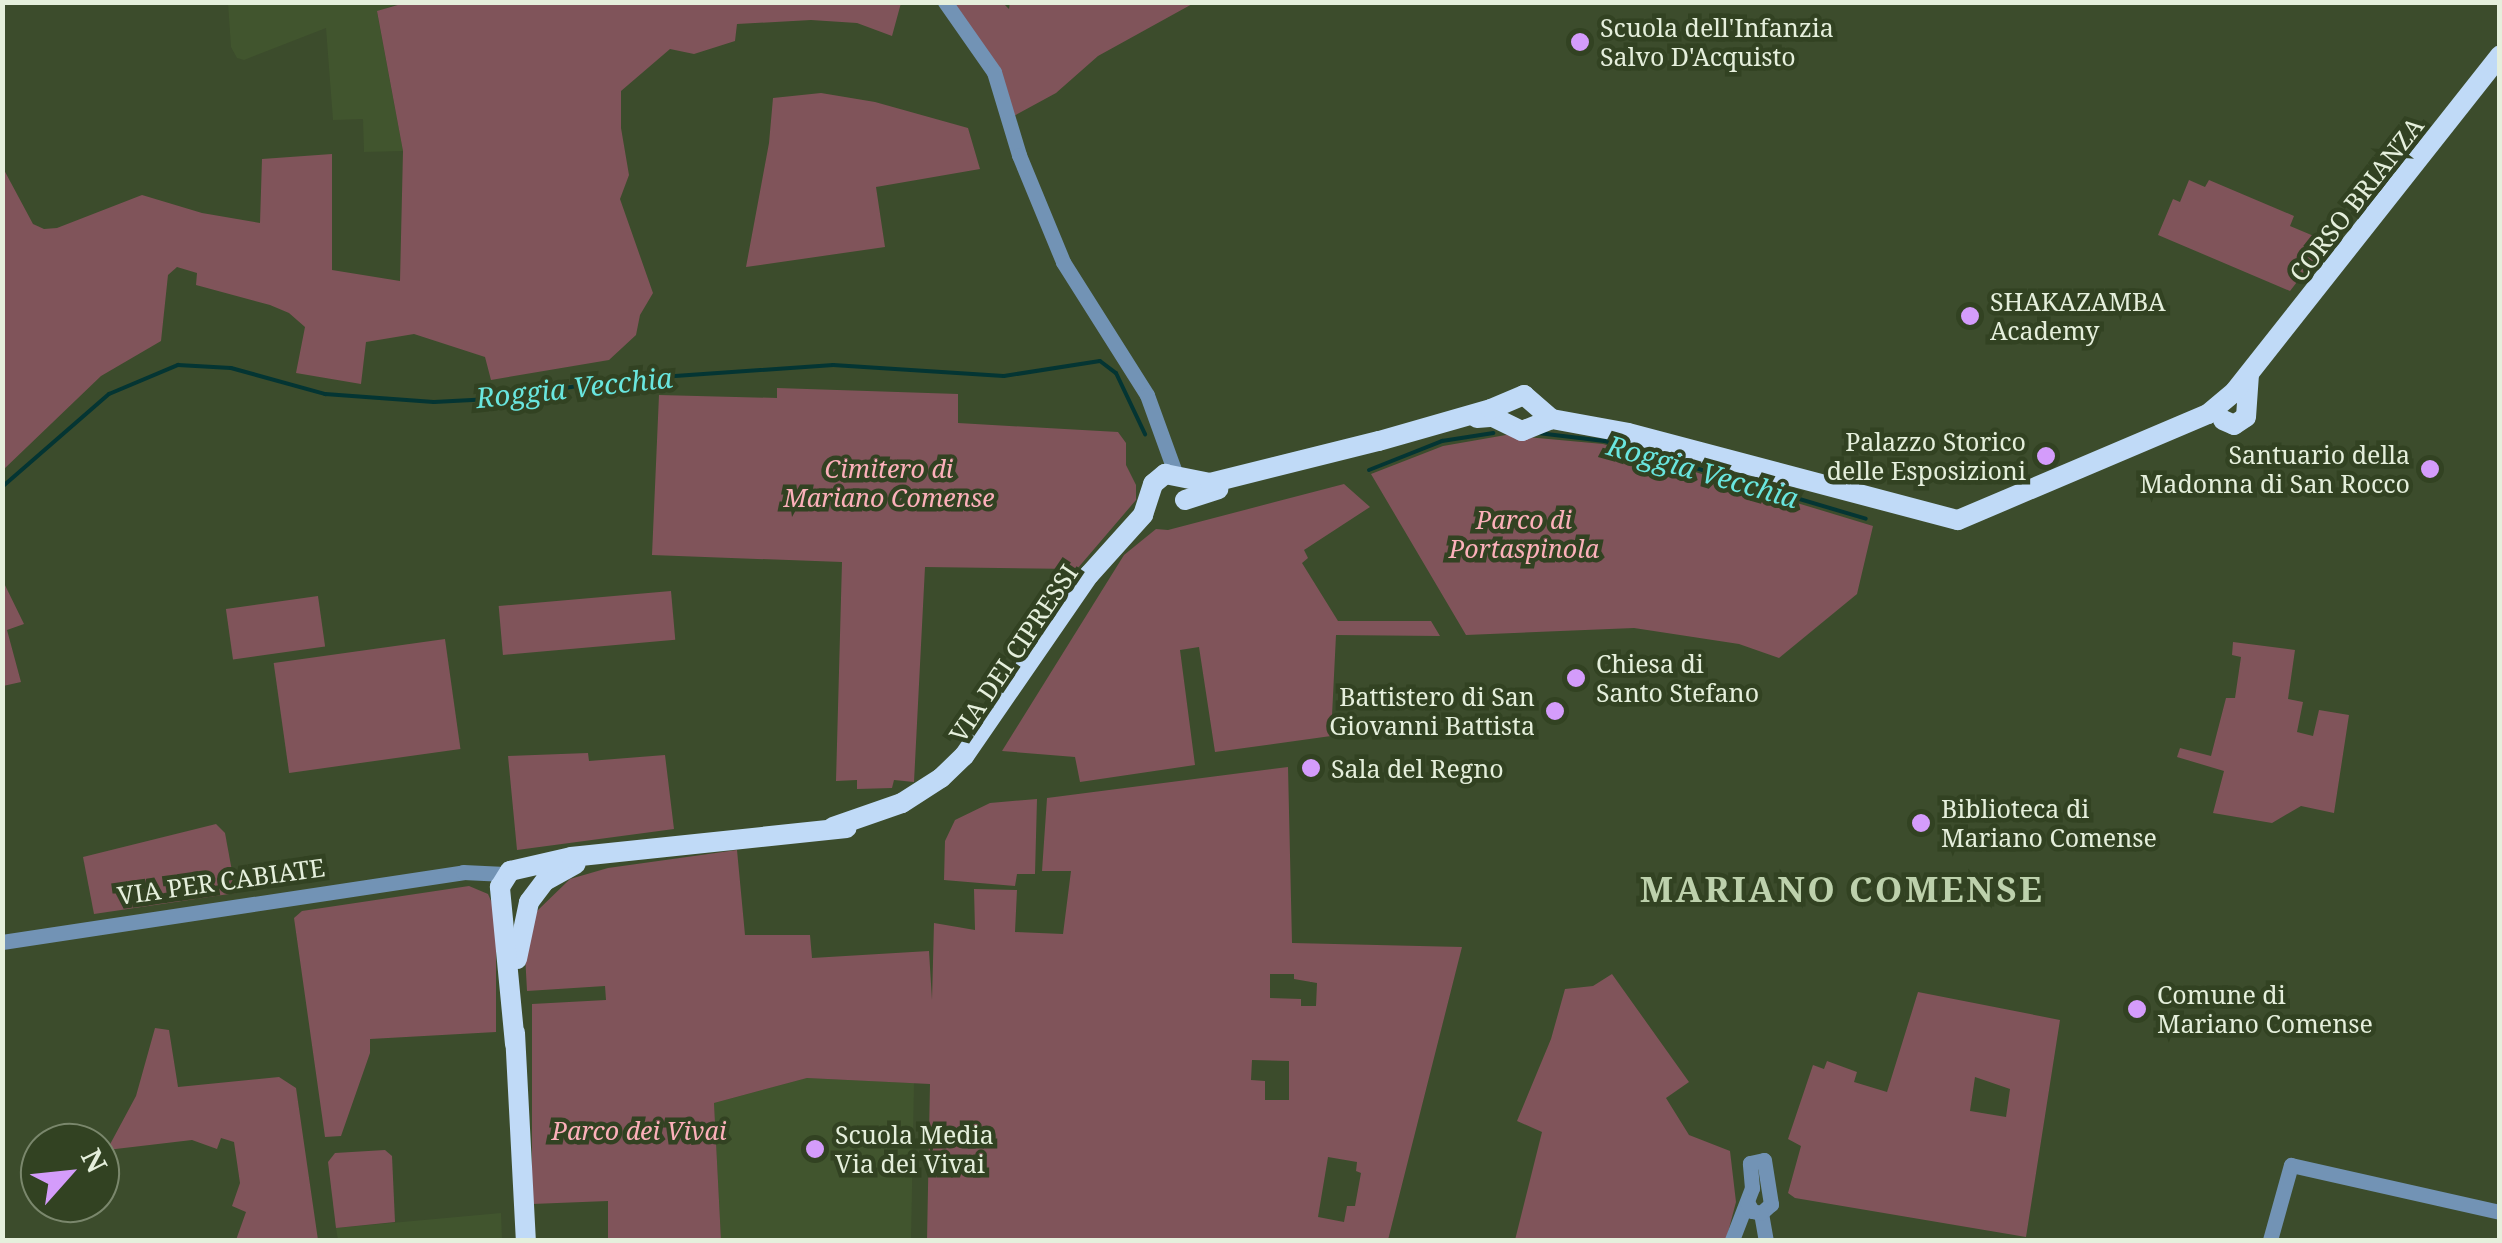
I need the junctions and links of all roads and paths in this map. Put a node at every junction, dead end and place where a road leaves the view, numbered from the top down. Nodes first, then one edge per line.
1 (945, 2) edge
2 (2500, 55) edge
3 (1506, 411) junction
4 (1542, 417) junction
5 (1167, 481) junction
6 (1176, 505) junction
7 (833, 827) junction
8 (591, 857) junction
9 (511, 880) junction
10 (532, 897) junction
11 (2, 942) edge
12 (515, 1044) junction
13 (2500, 1212) edge
14 (526, 1240) edge
15 (1734, 1240) edge
16 (1766, 1240) edge
17 (2270, 1240) edge

1 - 5 street
2 - 4 main road, CORSO BRIANZA
3 - 4 main road
3 - 4 main road
3 - 5 main road
3 - 6 main road, VIA DEI CIPRESSI
5 - 6 main road
5 - 6 main road
5 - 7 main road, VIA DEI CIPRESSI
6 - 7 main road, VIA DEI CIPRESSI
7 - 8 main road, VIA DEI CIPRESSI
8 - 9 main road, VIA DEI CIPRESSI
8 - 10 main road, VIA DEI CIPRESSI
9 - 10 main road
9 - 10 main road
9 - 11 street, VIA PER CABIATE
9 - 12 main road
10 - 12 main road
12 - 14 main road
13 - 17 street
15 - 16 street

